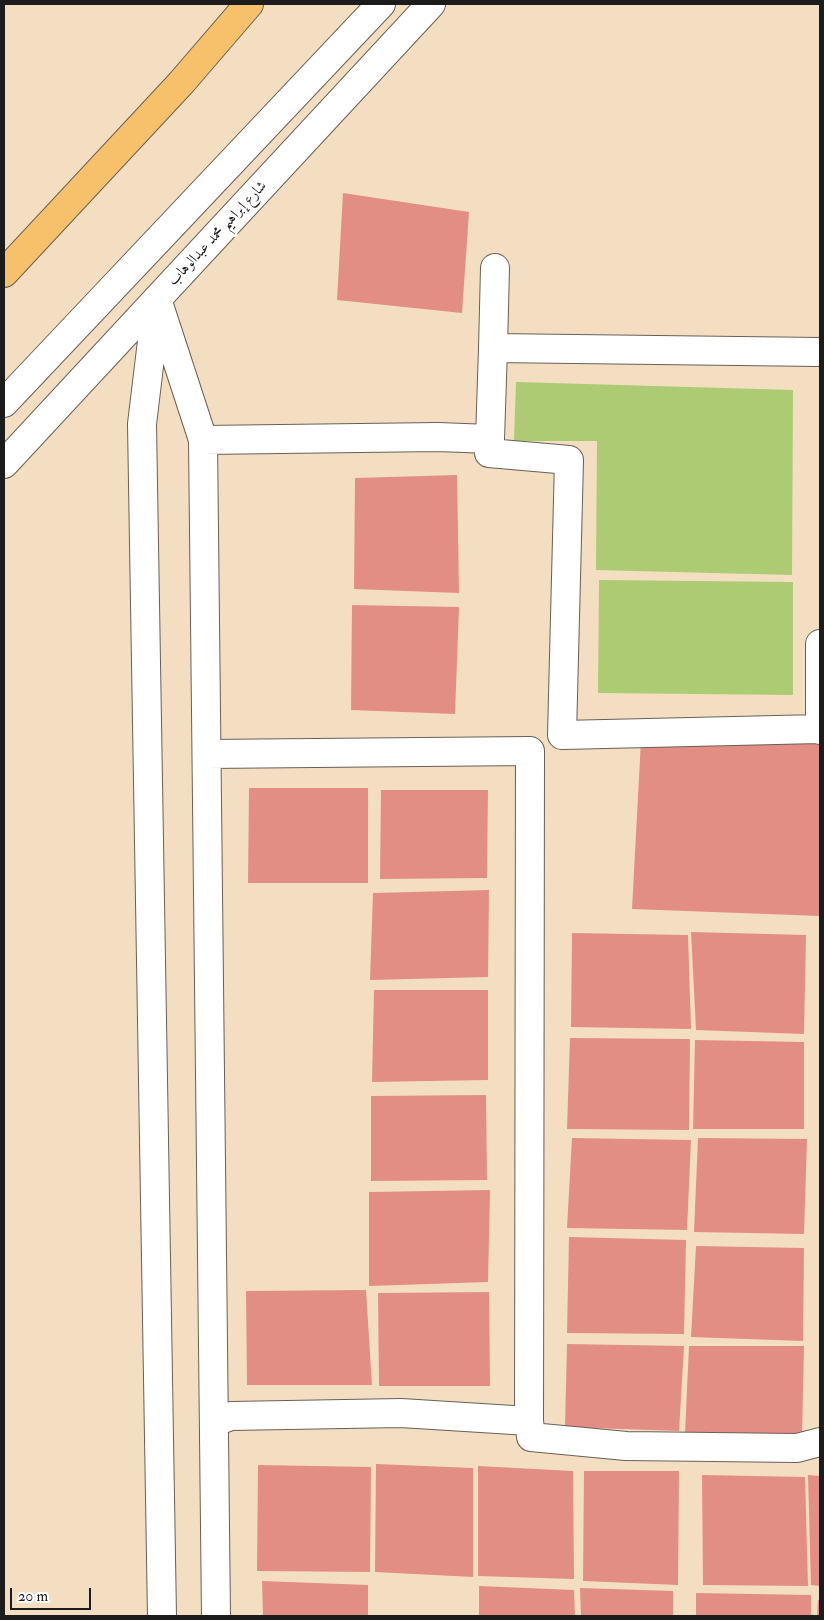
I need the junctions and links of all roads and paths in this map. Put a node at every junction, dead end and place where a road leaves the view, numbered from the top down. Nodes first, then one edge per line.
1 (249, 4) edge
2 (381, 4) edge
3 (431, 4) edge
4 (495, 268) dead end
5 (4, 273) edge
6 (157, 300) junction
7 (493, 348) junction
8 (820, 352) edge
9 (4, 403) edge
10 (490, 439) junction
11 (203, 440) junction
12 (4, 464) edge
13 (820, 644) edge
14 (820, 730) edge
15 (562, 735) junction
16 (530, 751) junction
17 (207, 754) junction
18 (530, 1421) junction
19 (214, 1422) junction
20 (820, 1442) edge
21 (162, 1616) edge
22 (216, 1616) edge

1 - 5 highway
2 - 9 street
3 - 6 street, شارع إبراهيم محمد عبدالوهاب
4 - 7 street
6 - 11 street
6 - 12 street, شارع إبراهيم محمد عبدالوهاب
6 - 21 street
7 - 8 street
7 - 10 street
10 - 11 street
10 - 15 street
11 - 17 street
13 - 14 street
14 - 15 street
15 - 16 street
16 - 17 street
16 - 18 street
17 - 19 street
18 - 19 street
18 - 20 street
19 - 22 street

